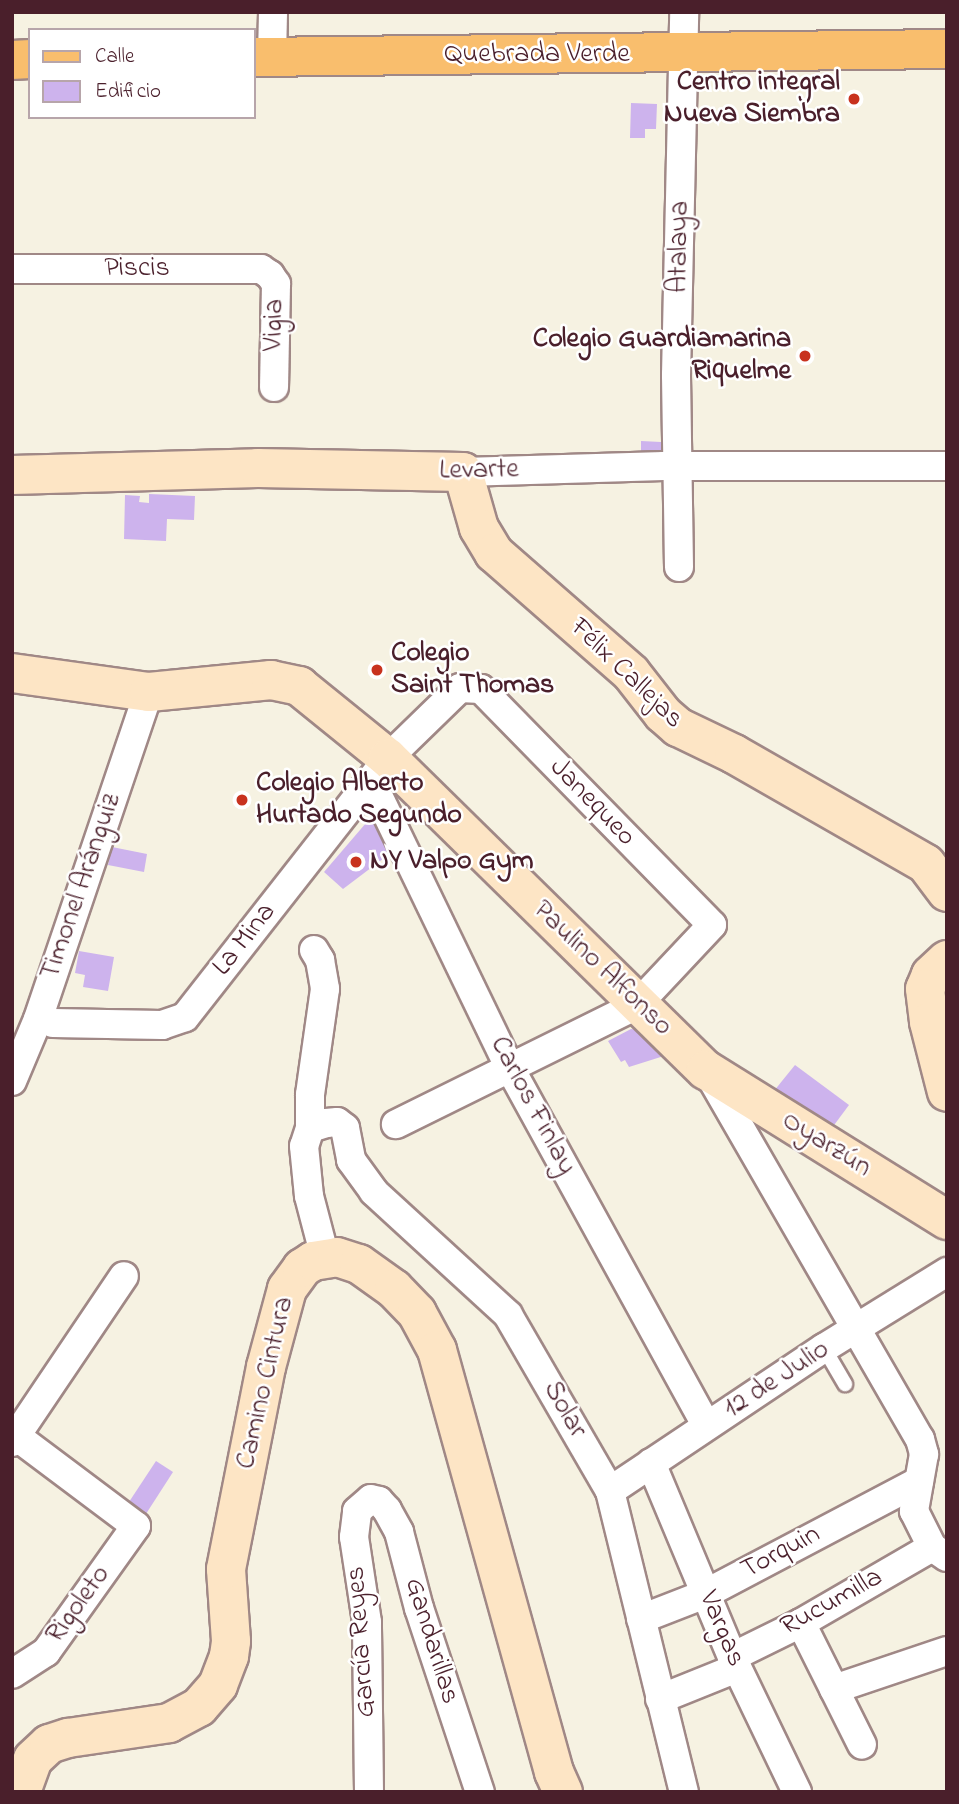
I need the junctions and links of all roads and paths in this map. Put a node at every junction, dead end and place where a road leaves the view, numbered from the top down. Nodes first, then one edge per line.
1 (273, 12) edge
2 (684, 12) edge
3 (947, 49) edge
4 (685, 54) junction
5 (263, 57) edge
6 (12, 269) edge
7 (261, 269) joint
8 (274, 387) dead end
9 (947, 466) edge
10 (677, 467) junction
11 (463, 472) junction
12 (12, 475) edge
13 (679, 567) dead end
14 (12, 673) edge
15 (149, 692) junction
16 (379, 769) junction
17 (947, 892) edge
18 (314, 950) dead end
19 (947, 960) edge
20 (637, 1005) junction
21 (53, 1023) dead end
22 (18, 1046) edge
23 (511, 1070) junction
24 (706, 1070) junction
25 (12, 1081) edge
26 (947, 1092) edge
27 (396, 1124) dead end
28 (310, 1128) junction
29 (947, 1220) edge
30 (325, 1257) junction
31 (947, 1272) edge
32 (124, 1276) dead end
33 (858, 1329) junction
34 (824, 1348) junction
35 (845, 1384) dead end
36 (706, 1425) junction
37 (14, 1438) edge
38 (651, 1463) junction
39 (919, 1481) junction
40 (610, 1491) junction
41 (371, 1499) joint
42 (939, 1552) edge
43 (705, 1594) junction
44 (640, 1619) junction
45 (801, 1623) junction
46 (947, 1651) edge
47 (734, 1662) junction
48 (12, 1674) edge
49 (834, 1689) junction
50 (660, 1699) junction
51 (862, 1745) dead end
52 (21, 1792) edge
53 (369, 1792) edge
54 (480, 1792) edge
55 (563, 1792) edge
56 (684, 1792) edge
57 (797, 1792) edge

1 - 5 street
2 - 4 street, Atalaya
3 - 4 main road, Quebrada Verde
4 - 5 main road, Quebrada Verde
4 - 10 street, Atalaya
6 - 7 street, Piscis
7 - 8 street, Vigia
9 - 10 street, Levarte
10 - 11 street, Levarte
10 - 13 street, Atalaya
11 - 12 main road, Levarte
11 - 17 main road, Félix Callejas
14 - 15 main road, Paulino Alfonso
15 - 16 main road, Paulino Alfonso
15 - 22 street, Timonel Aránguiz
16 - 20 main road, Paulino Alfonso
16 - 20 street, Janequeo
16 - 21 street, La Mina
16 - 23 street, Carlos Finlay
18 - 28 street
19 - 26 main road
20 - 23 street
20 - 24 main road, Paulino Alfonso
22 - 25 street, Timonel Aránguiz
23 - 27 street
23 - 36 street, Carlos Finlay
24 - 29 main road, Oyarzún
24 - 33 street, Paulino Alfonso
28 - 30 street
28 - 40 street, Solar
30 - 52 main road, Camino Cintura
30 - 55 main road
31 - 33 street, 12 de Julio
32 - 37 street
33 - 34 street, 12 de Julio
33 - 39 street, Paulino Alfonso
34 - 35 lane
34 - 36 street, 12 de Julio
36 - 38 street, 12 de Julio
37 - 48 street, Rigoleto
38 - 40 street, 12 de Julio
38 - 43 street, Vargas
39 - 42 street, Paulino Alfonso
39 - 43 street, Torquin
40 - 44 street, Solar
41 - 53 street, García Reyes
41 - 54 street, Gandarillas
42 - 45 street, Rucumilla
43 - 44 street, Torquin
43 - 47 street, Vargas
44 - 50 street, Solar
45 - 47 street, Rucumilla
45 - 49 street
46 - 49 street
47 - 50 street, Rucumilla
47 - 57 street, Vargas
49 - 51 street
50 - 56 street, Solar

